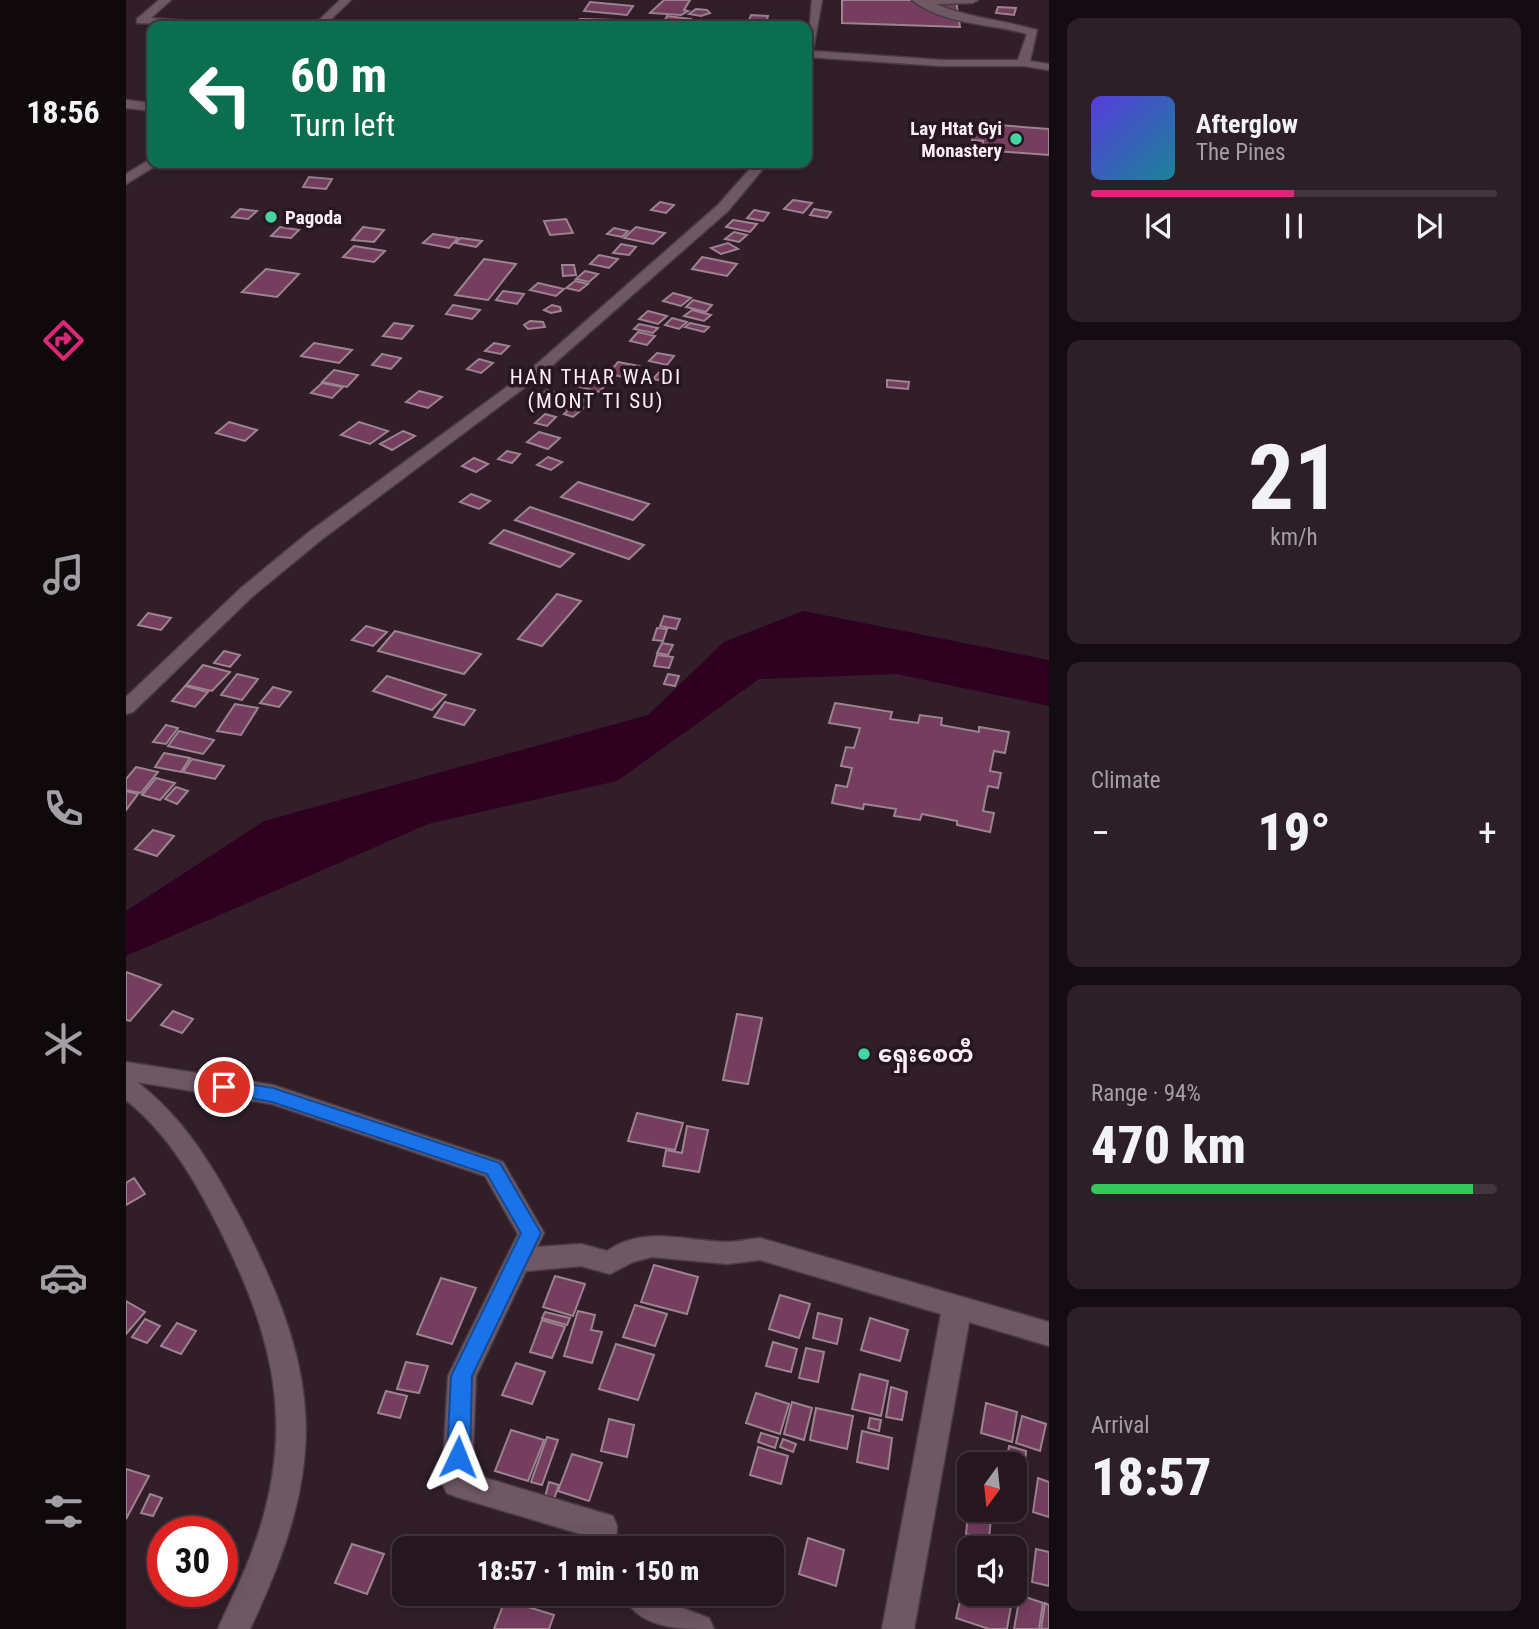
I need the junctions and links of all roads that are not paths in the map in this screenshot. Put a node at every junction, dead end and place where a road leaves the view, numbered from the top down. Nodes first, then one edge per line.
1 (166, 0) edge
2 (346, 0) edge
3 (817, 0) edge
4 (917, 0) edge
5 (973, 0) edge
6 (923, 1) edge
7 (147, 21) edge
8 (323, 21) edge
9 (812, 37) edge
10 (812, 53) edge
11 (1023, 63) junction
12 (1049, 67) edge
13 (126, 104) edge
14 (147, 106) edge
15 (147, 165) edge
16 (758, 168) edge
17 (126, 180) edge
18 (126, 708) edge
19 (126, 1071) edge
20 (126, 1087) edge
21 (518, 1260) junction
22 (955, 1307) junction
23 (1049, 1334) edge
24 (602, 1536) edge
25 (653, 1606) edge
26 (234, 1629) edge
27 (698, 1629) edge
28 (898, 1629) edge

1 - 7 street
2 - 8 street
3 - 9 street
4 - 6 street
5 - 6 street
6 - 11 street
10 - 11 street
11 - 12 street
13 - 14 street
15 - 17 street
16 - 18 street
19 - 21 street
20 - 26 street
21 - 22 street
21 - 24 street
22 - 23 street
22 - 28 street
25 - 27 street

